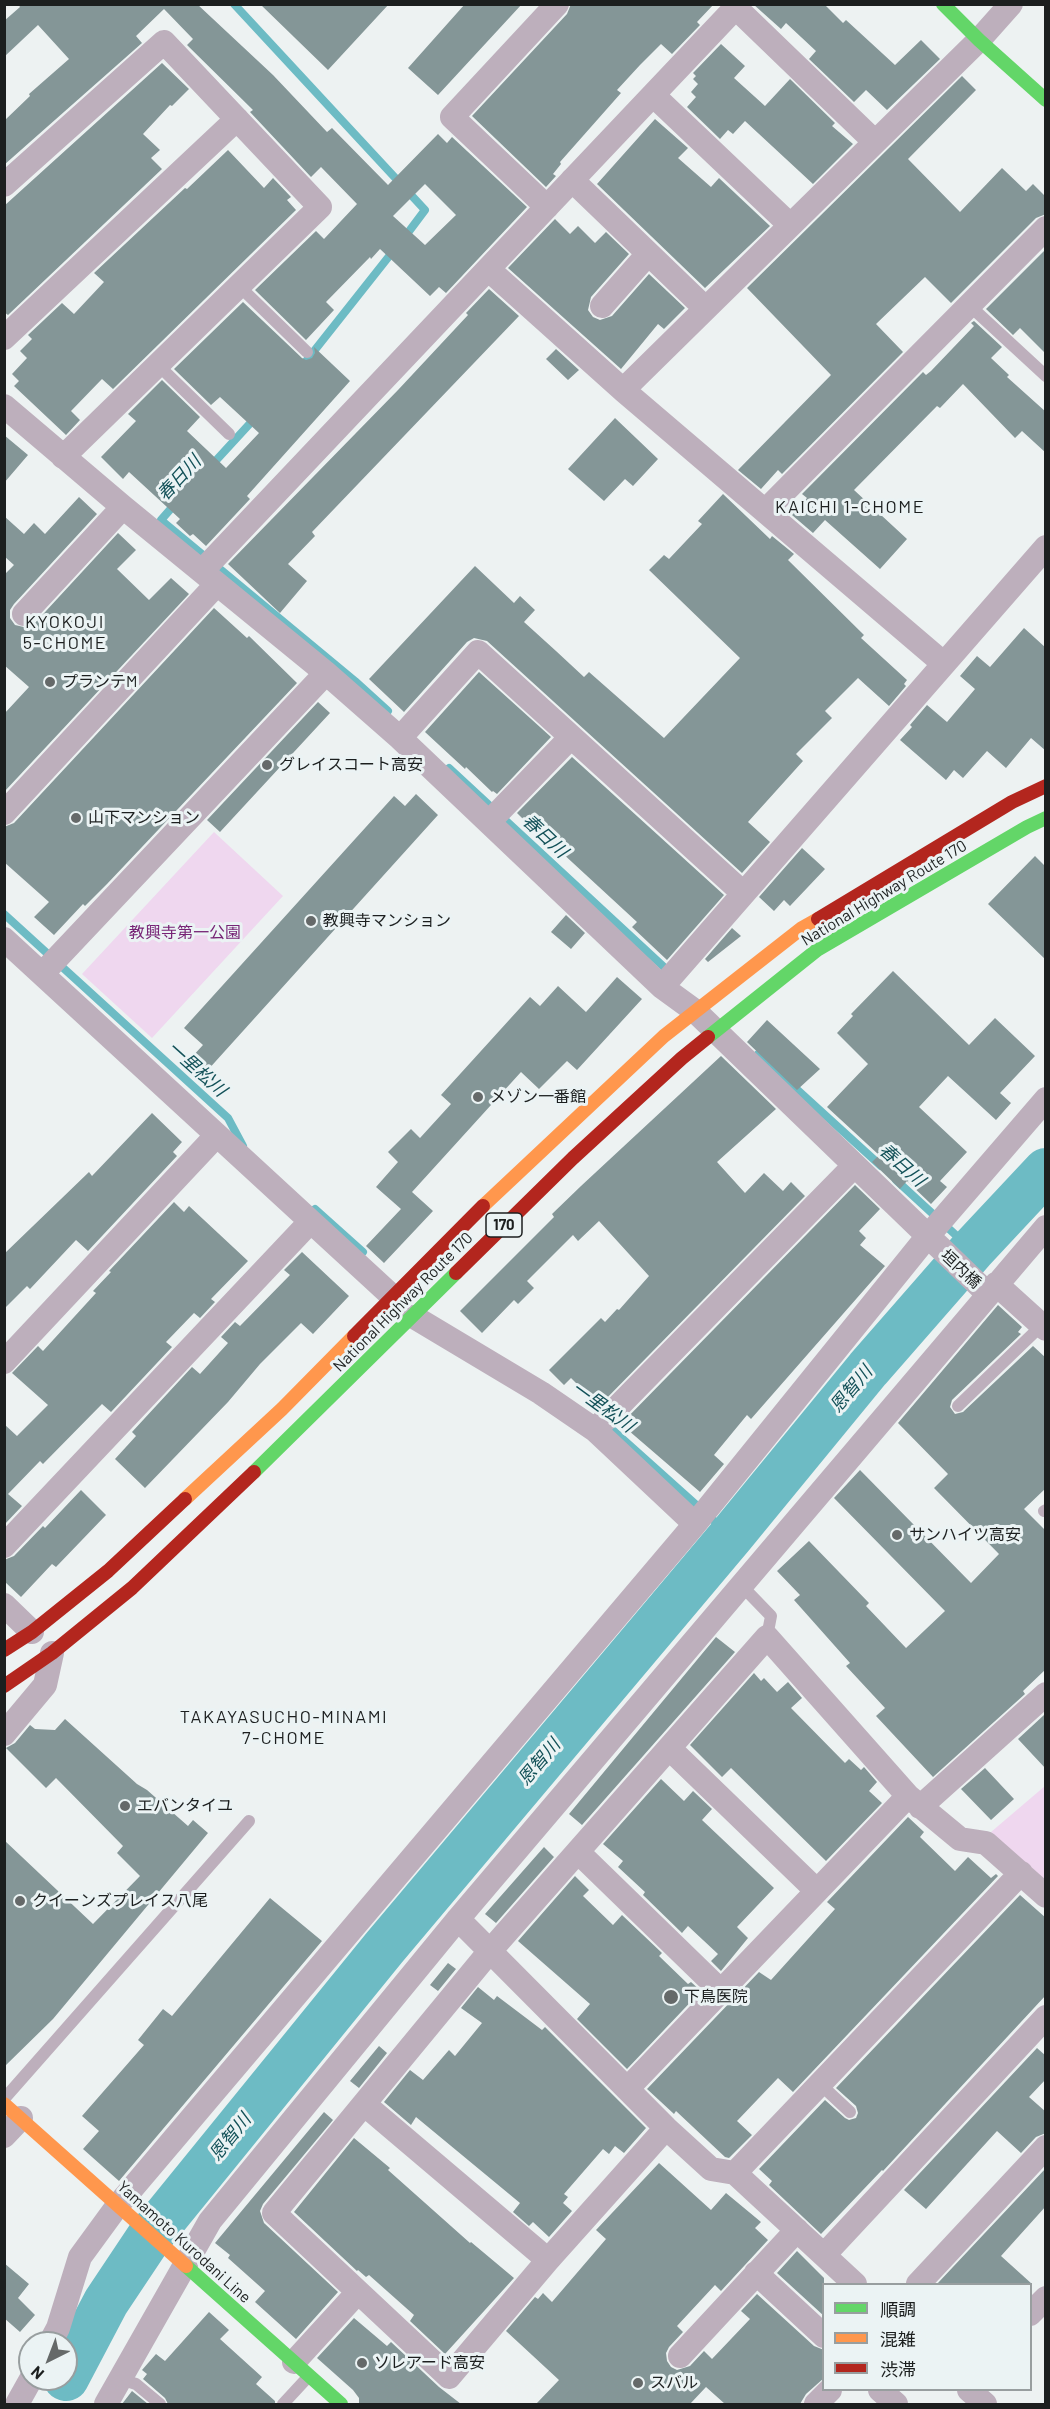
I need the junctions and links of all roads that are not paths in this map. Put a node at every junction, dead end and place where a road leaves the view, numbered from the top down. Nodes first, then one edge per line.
1 (557, 4) edge
2 (943, 4) edge
3 (1011, 4) edge
4 (736, 6) edge
5 (979, 40) junction
6 (653, 95) junction
7 (1046, 100) edge
8 (1046, 115) edge
9 (237, 119) junction
10 (873, 141) junction
11 (572, 180) junction
12 (4, 185) edge
13 (547, 207) junction
14 (790, 225) junction
15 (1046, 228) edge
16 (648, 254) junction
17 (488, 269) junction
18 (239, 286) junction
19 (969, 304) junction
20 (602, 306) dead end
21 (705, 308) junction
22 (4, 338) edge
23 (306, 352) dead end
24 (158, 365) junction
25 (1046, 376) edge
26 (623, 390) junction
27 (6, 409) edge
28 (229, 434) dead end
29 (63, 457) junction
30 (123, 507) junction
31 (765, 511) junction
32 (1046, 547) edge
33 (210, 569) junction
34 (24, 614) dead end
35 (943, 663) junction
36 (326, 673) junction
37 (571, 737) junction
38 (400, 738) junction
39 (1046, 786) edge
40 (4, 813) edge
41 (1046, 818) edge
42 (489, 822) junction
43 (743, 893) junction
44 (4, 939) edge
45 (50, 965) junction
46 (662, 987) junction
47 (695, 1011) junction
48 (715, 1032) junction
49 (1046, 1099) edge
50 (216, 1136) junction
51 (854, 1166) junction
52 (310, 1222) junction
53 (1046, 1227) edge
54 (936, 1230) junction
55 (992, 1289) junction
56 (393, 1297) junction
57 (414, 1317) junction
58 (1044, 1327) edge
59 (4, 1362) edge
60 (957, 1406) dead end
61 (601, 1424) junction
62 (700, 1517) junction
63 (4, 1546) edge
64 (741, 1585) junction
65 (4, 1605) edge
66 (32, 1632) junction
67 (767, 1636) junction
68 (4, 1650) edge
69 (52, 1653) junction
70 (4, 1686) edge
71 (1046, 1694) edge
72 (4, 1734) edge
73 (669, 1748) junction
74 (914, 1802) junction
75 (249, 1821) dead end
76 (578, 1852) junction
77 (1021, 1874) junction
78 (817, 1891) junction
79 (1046, 1896) edge
80 (458, 1919) junction
81 (490, 1951) junction
82 (721, 1991) junction
83 (1046, 2017) edge
84 (820, 2084) junction
85 (628, 2088) junction
86 (4, 2099) edge
87 (364, 2104) junction
88 (13, 2111) edge
89 (850, 2112) dead end
90 (666, 2128) junction
91 (4, 2136) edge
92 (1046, 2147) edge
93 (735, 2173) junction
94 (122, 2208) junction
95 (797, 2230) junction
96 (824, 2255) junction
97 (179, 2259) junction
98 (548, 2260) junction
99 (756, 2273) junction
100 (854, 2283) edge
101 (919, 2283) edge
102 (358, 2292) junction
103 (1046, 2298) edge
104 (1032, 2312) edge
105 (56, 2331) edge
106 (822, 2334) edge
107 (680, 2356) dead end
108 (302, 2369) junction
109 (120, 2379) junction
110 (829, 2391) edge
111 (881, 2391) edge
112 (970, 2391) edge
113 (106, 2404) edge
114 (160, 2404) edge
115 (283, 2404) edge
116 (341, 2404) edge
117 (816, 2404) edge
118 (896, 2404) edge
119 (985, 2404) edge

1 - 13 street
2 - 5 main road
3 - 5 street
4 - 6 street
4 - 10 street
5 - 7 main road
5 - 8 main road
5 - 10 street
6 - 11 street
6 - 14 street
9 - 12 street
9 - 18 street
9 - 22 street
10 - 14 street
11 - 13 street
11 - 16 street
13 - 17 street
14 - 21 street
15 - 19 street
16 - 20 street
16 - 21 street
17 - 26 street
17 - 33 street
18 - 23 lane
18 - 24 street
19 - 25 lane
19 - 31 street
21 - 26 street
24 - 28 lane
24 - 29 street
26 - 31 street
27 - 29 street, 垣内橋
29 - 30 street, 垣内橋
30 - 33 street, 垣内橋
30 - 34 street
31 - 35 street
32 - 35 street
33 - 36 street, 垣内橋
33 - 40 street
35 - 43 street
36 - 38 street, 垣内橋
36 - 45 street
37 - 38 street
37 - 42 street
37 - 43 street
38 - 42 street, 垣内橋
39 - 47 main road, National Highway Route 170 / 170
41 - 48 main road, National Highway Route 170 / 170
42 - 46 street, 垣内橋
43 - 46 street
44 - 45 street
45 - 50 street
46 - 47 street, 垣内橋
47 - 48 street, 垣内橋
47 - 56 main road, National Highway Route 170 / 170
48 - 51 street, 垣内橋
48 - 57 main road, National Highway Route 170 / 170
49 - 54 street
50 - 52 street
50 - 59 street
51 - 54 street, 垣内橋
51 - 61 street
52 - 56 street
52 - 63 street
53 - 55 street
54 - 55 street, 垣内橋
54 - 62 street
55 - 58 street, 垣内橋
55 - 64 street
56 - 66 main road, National Highway Route 170 / 170
57 - 61 street
57 - 69 main road, National Highway Route 170 / 170
58 - 60 lane
61 - 62 street
62 - 94 street
64 - 67 lane
64 - 80 street
65 - 66 street
66 - 68 main road, National Highway Route 170 / 170
67 - 73 street
67 - 74 street
69 - 70 main road, National Highway Route 170 / 170
69 - 72 street
71 - 74 street
73 - 76 street
73 - 78 street
74 - 77 street
74 - 78 street
75 - 86 lane
76 - 81 street
76 - 82 street
77 - 79 street
77 - 84 street
78 - 82 street
80 - 81 street
80 - 97 street
81 - 85 street
81 - 87 street
82 - 85 street
83 - 96 street
84 - 89 lane
84 - 93 street
85 - 90 street
87 - 98 street
87 - 102 street
88 - 91 street
88 - 94 main road, Yamamoto Kurodani Line
90 - 93 street
90 - 98 street
92 - 101 street
93 - 95 street
94 - 97 main road, Yamamoto Kurodani Line
94 - 105 street
95 - 96 street
95 - 99 street
96 - 100 street
97 - 108 main road, Yamamoto Kurodani Line
97 - 109 street
98 - 102 street
99 - 106 street
99 - 107 street
102 - 108 street
103 - 104 street
108 - 115 lane
108 - 116 main road, Yamamoto Kurodani Line
109 - 113 street
109 - 114 lane
110 - 117 street
111 - 118 street
112 - 119 street

